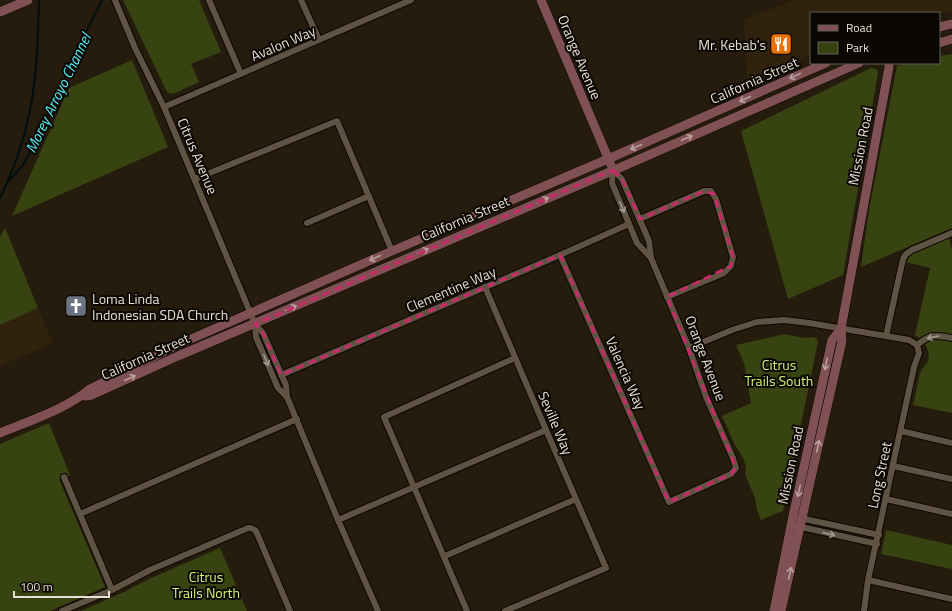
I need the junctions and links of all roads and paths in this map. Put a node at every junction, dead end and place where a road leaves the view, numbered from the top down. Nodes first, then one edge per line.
1 (28, 0) edge
2 (115, 0) edge
3 (209, 0) edge
4 (301, 0) edge
5 (411, 0) edge
6 (541, 0) edge
7 (398, 3) edge
8 (0, 12) edge
9 (952, 24) edge
10 (940, 27) edge
11 (952, 39) edge
12 (318, 40) junction
13 (940, 43) edge
14 (823, 64) edge
15 (857, 64) edge
16 (889, 64) edge
17 (813, 68) junction
18 (241, 74) junction
19 (819, 80) junction
20 (164, 107) junction
21 (608, 159) junction
22 (613, 170) junction
23 (194, 179) junction
24 (369, 196) junction
25 (640, 219) junction
26 (307, 223) dead end
27 (629, 224) junction
28 (952, 233) edge
29 (392, 251) junction
30 (560, 255) junction
31 (651, 258) junction
32 (485, 287) junction
33 (667, 297) junction
34 (251, 313) junction
35 (255, 324) junction
36 (841, 329) junction
37 (886, 336) junction
38 (952, 338) edge
39 (917, 345) junction
40 (689, 348) junction
41 (515, 358) junction
42 (281, 374) junction
43 (81, 397) junction
44 (287, 398) junction
45 (297, 419) junction
46 (546, 430) junction
47 (900, 430) junction
48 (0, 433) edge
49 (952, 443) edge
50 (893, 466) junction
51 (736, 468) joint
52 (64, 477) dead end
53 (952, 479) edge
54 (414, 487) junction
55 (576, 499) junction
56 (886, 499) junction
57 (80, 514) junction
58 (952, 514) edge
59 (338, 520) junction
60 (797, 522) junction
61 (844, 527) junction
62 (878, 534) junction
63 (842, 537) junction
64 (877, 544) junction
65 (445, 556) junction
66 (868, 580) junction
67 (112, 590) junction
68 (952, 599) edge
69 (62, 611) edge
70 (290, 611) edge
71 (378, 611) edge
72 (468, 611) edge
73 (505, 611) edge
74 (774, 611) edge
75 (781, 611) edge
76 (864, 611) edge

1 - 8 main road
2 - 20 street, Citrus Avenue
3 - 18 street
4 - 12 street
5 - 7 street, Avalon Way
6 - 21 main road, Orange Avenue
7 - 12 street, Avalon Way
9 - 10 main road
11 - 13 main road
12 - 18 street, Avalon Way
14 - 17 main road, California Street
15 - 19 main road, California Street
16 - 36 main road, Mission Road
17 - 19 main road
17 -> 21 main road, California Street
18 - 20 street, Avalon Way
22 -> 19 main road, California Street
20 - 23 street, Citrus Avenue
21 - 22 main road, Orange Avenue
21 - 29 main road, California Street
22 - 25 street, Orange Avenue
22 -> 27 street, Orange Avenue
35 -> 22 main road, California Street
23 - 24 street
23 - 34 street, Citrus Avenue
24 - 26 street
24 - 29 street
25 - 31 street, Orange Avenue
25 - 33 street
27 - 30 street, Clementine Way
27 - 31 street, Orange Avenue
28 - 37 street
29 -> 34 main road, California Street
30 - 32 street, Clementine Way
30 - 51 street, Valencia Way
31 - 33 street, Orange Avenue
32 - 41 street, Seville Way
32 - 42 street, Clementine Way
33 - 40 street, Orange Avenue
34 - 35 street, Citrus Avenue
34 - 43 main road, California Street
35 - 42 street, Citrus Avenue
43 -> 35 main road, California Street
35 -> 44 street, Citrus Avenue
36 - 37 street
36 - 40 street
36 - 60 main road, Mission Road
37 - 39 street
38 -> 39 street
39 - 47 street, Long Street
40 - 51 street, Orange Avenue
41 - 46 street, Seville Way
41 - 54 street
42 - 44 street, Citrus Avenue
43 - 48 main road, California Street
44 - 45 street, Citrus Avenue
45 - 57 street
45 - 59 street, Citrus Avenue
46 - 54 street
46 - 55 street, Seville Way
47 - 49 street
47 - 50 street, Long Street
50 - 53 street
50 - 56 street, Long Street
52 - 57 street
54 - 59 street
54 - 65 street
55 - 65 street
55 - 73 street, Seville Way
56 - 58 street
56 - 62 street, Long Street
57 - 67 street
59 - 71 street, Citrus Avenue
60 - 61 street
60 -> 63 street
60 - 74 main road, Mission Road
75 -> 60 main road, Mission Road
61 - 62 street
61 - 63 street
62 - 64 street, Long Street
63 - 64 street
64 - 66 street, Long Street
65 - 72 street
66 - 68 street
66 - 76 street, Long Street
67 - 69 street
67 - 70 street

